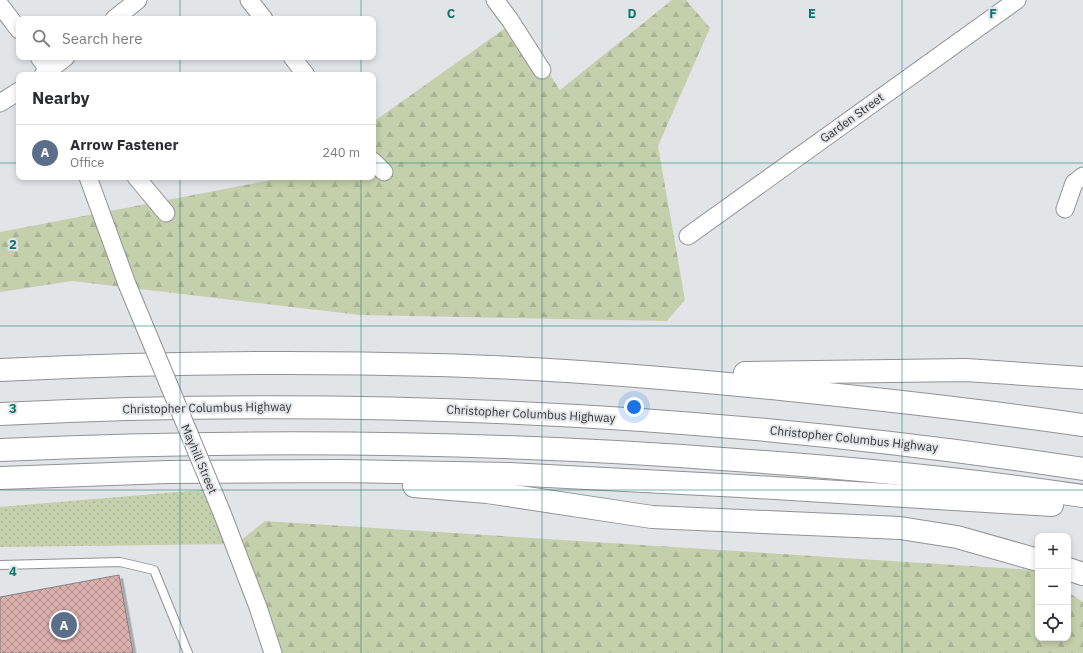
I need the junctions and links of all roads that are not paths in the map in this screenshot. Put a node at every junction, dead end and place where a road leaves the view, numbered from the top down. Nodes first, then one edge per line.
1 (138, 0) edge
2 (249, 0) edge
3 (495, 0) edge
4 (1017, 0) edge
5 (0, 4) edge
6 (118, 16) edge
7 (262, 16) edge
8 (16, 26) edge
9 (41, 60) edge
10 (63, 60) edge
11 (294, 60) edge
12 (542, 70) dead end
13 (48, 72) edge
14 (51, 72) edge
15 (304, 72) edge
16 (16, 93) edge
17 (0, 104) edge
18 (1083, 176) edge
19 (89, 180) edge
20 (138, 180) edge
21 (1065, 209) dead end
22 (166, 213) dead end
23 (688, 236) dead end
24 (0, 370) edge
25 (622, 375) junction
26 (1083, 378) edge
27 (0, 414) edge
28 (1083, 425) edge
29 (0, 450) edge
30 (1083, 469) edge
31 (342, 471) junction
32 (0, 478) edge
33 (1083, 496) edge
34 (1083, 507) edge
35 (1035, 559) edge
36 (0, 565) edge
37 (1071, 570) edge
38 (1083, 574) edge
39 (188, 653) edge
40 (273, 653) edge

1 - 6 street
2 - 7 street
3 - 12 street
4 - 23 street, Garden Street
5 - 8 street
9 - 13 street
10 - 14 street
11 - 15 street
16 - 17 street
18 - 21 street
19 - 40 street, Mayhill Street, bridge
20 - 22 street
24 - 25 highway
25 - 26 highway
25 - 28 highway
27 - 30 highway, Christopher Columbus Highway
29 - 33 highway
31 - 32 highway
31 - 34 highway
31 - 35 highway
36 - 39 lane
37 - 38 highway

